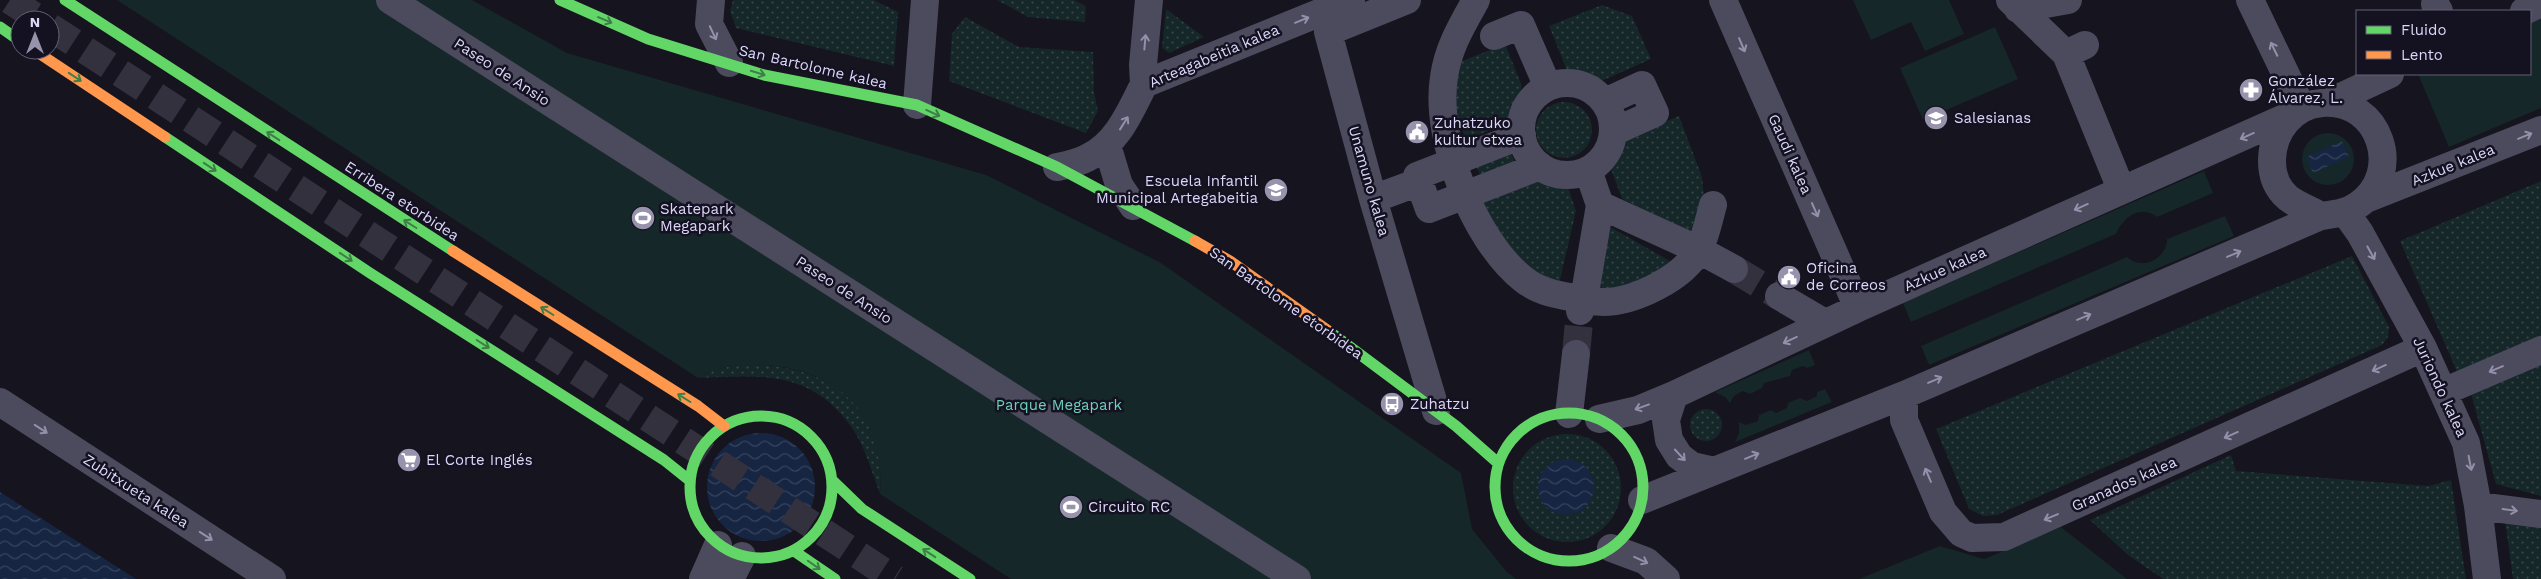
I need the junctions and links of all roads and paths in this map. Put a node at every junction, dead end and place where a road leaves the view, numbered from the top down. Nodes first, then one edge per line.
1 (65, 0) edge
2 (390, 0) edge
3 (711, 0) edge
4 (925, 0) edge
5 (1149, 0) edge
6 (1407, 0) edge
7 (1476, 0) edge
8 (1723, 0) edge
9 (2068, 0) edge
10 (2250, 0) edge
11 (566, 1) edge
12 (1342, 2) edge
13 (2014, 4) edge
14 (2541, 4) edge
15 (2526, 10) edge
16 (1494, 36) dead end
17 (49, 60) edge
18 (729, 63) junction
19 (2388, 75) edge
20 (1144, 84) junction
21 (1548, 87) junction
22 (1605, 102) junction
23 (2330, 102) junction
24 (917, 105) junction
25 (2297, 112) junction
26 (2541, 130) edge
27 (1613, 132) junction
28 (1522, 136) junction
29 (1107, 146) junction
30 (1454, 162) junction
31 (1540, 166) junction
32 (1057, 168) junction
33 (1588, 170) junction
34 (1419, 182) junction
35 (2121, 189) junction
36 (1466, 195) junction
37 (1373, 199) junction
38 (1600, 205) junction
39 (1713, 205) dead end
40 (1134, 206) junction
41 (2344, 209) junction
42 (1699, 250) junction
43 (1734, 270) tunnel mouth
44 (1779, 296) tunnel mouth
45 (1582, 306) junction
46 (1858, 308) junction
47 (1825, 324) junction
48 (2423, 348) junction
49 (2541, 350) edge
50 (1576, 354) tunnel mouth
51 (2443, 392) junction
52 (1674, 395) junction
53 (1904, 395) junction
54 (0, 402) edge
55 (1436, 411) junction
56 (1569, 414) junction
57 (1599, 419) junction
58 (724, 426) junction
59 (1498, 463) junction
60 (1714, 471) junction
61 (690, 480) junction
62 (832, 480) junction
63 (1642, 500) junction
64 (2478, 506) junction
65 (2541, 514) edge
66 (1611, 548) junction
67 (794, 551) junction
68 (730, 560) edge
69 (1573, 562) junction
70 (1574, 576) dead end
71 (272, 579) edge
72 (703, 579) edge
73 (835, 579) edge
74 (970, 579) edge
75 (1297, 579) edge
76 (1666, 579) edge
77 (2487, 579) edge

58 -> 1 street, Erribera etorbidea
2 - 75 street, Paseo de Ansio
3 -> 18 street
4 - 24 street
20 -> 5 street
6 - 37 street, Unamuno kalea
7 - 30 street
8 -> 46 street, Gaudi kalea
9 - 13 street
25 -> 10 street
11 -> 18 street, San Bartolome kalea
20 -> 12 street, Arteagabeitia kalea
13 - 35 street
14 - 15 street
16 - 21 street
17 -> 61 street
18 -> 24 street, San Bartolome kalea
19 - 23 street
29 -> 20 street, Arteagabeitia kalea
21 - 22 street
21 - 28 street
22 - 27 street
22 - 27 street
23 - 25 street
23 - 41 street
24 -> 32 street, San Bartolome kalea
25 -> 35 street, Azkue kalea
25 - 41 street
41 -> 26 street, Azkue kalea
27 - 33 street
28 - 30 street
28 - 31 street
29 - 32 street, Arteagabeitia kalea
29 - 40 street
30 - 34 street
30 - 36 street
31 - 33 street
31 - 36 street
32 - 40 street, San Bartolome etorbidea
33 - 38 street
34 - 36 street
34 - 37 street
35 -> 46 street, Azkue kalea
36 - 45 street
37 - 55 street, Unamuno kalea
38 - 42 street
38 - 45 street
39 - 42 street
40 - 55 street, San Bartolome etorbidea
41 -> 48 street, Juriondo kalea
53 -> 41 street, Azkue kalea
42 - 43 street
42 - 45 street
44 - 47 street
46 - 47 street, Azkue kalea
47 -> 52 street, Azkue kalea
48 - 51 street, Juriondo kalea
48 -> 53 street, Granados kalea
49 -> 51 street
50 - 56 street
51 -> 64 street, Juriondo kalea
52 -> 57 street, Azkue kalea
52 -> 60 street
60 -> 53 street, Azkue kalea
54 -> 71 street, Zubitxueta kalea
55 - 59 street, San Bartolome etorbidea
56 - 57 street
56 - 59 street
57 - 63 street
58 - 61 street
58 - 62 street
59 - 69 street
60 - 63 street, Azkue kalea
61 - 68 street
62 - 67 street
74 -> 62 street
63 - 66 street
64 -> 65 street
64 - 77 street, Juriondo kalea
66 - 69 street
66 -> 76 street
67 - 68 street
67 -> 73 street
68 - 72 street
69 - 70 street

